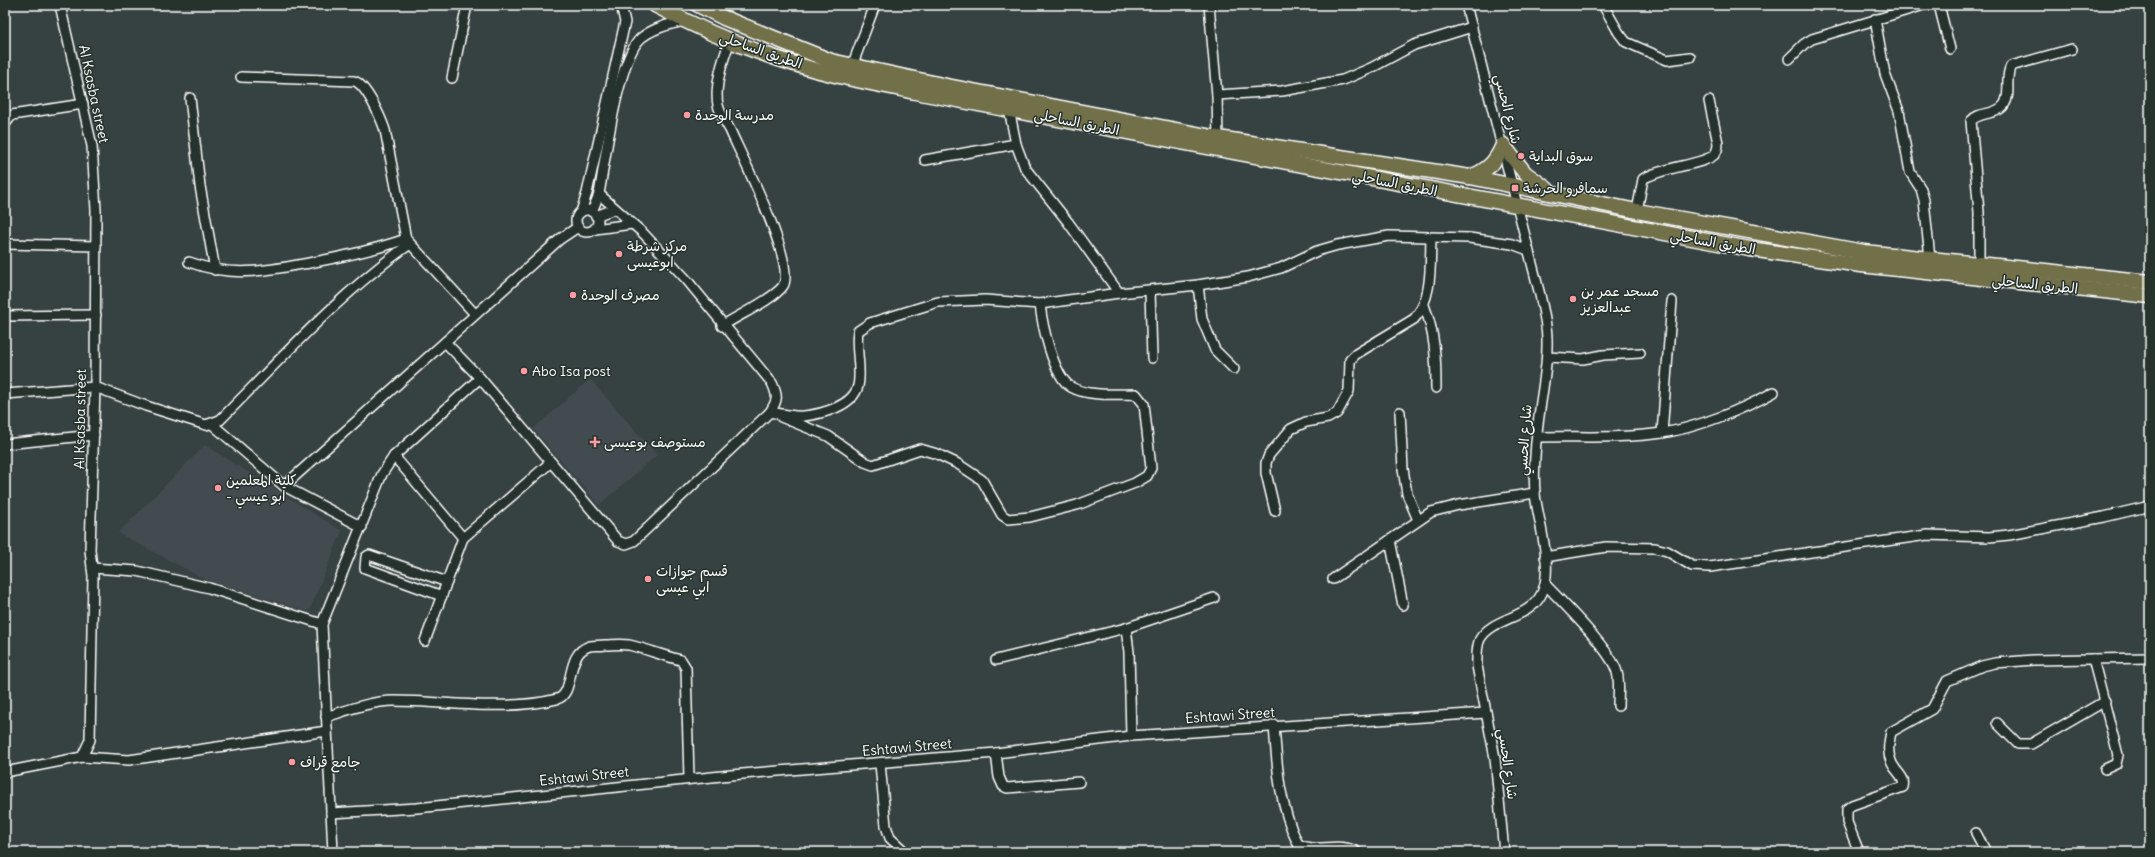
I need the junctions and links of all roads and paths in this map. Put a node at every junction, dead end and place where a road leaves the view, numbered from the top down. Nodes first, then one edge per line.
1 (60, 5) edge
2 (467, 5) edge
3 (621, 5) edge
4 (655, 5) edge
5 (698, 5) edge
6 (875, 5) edge
7 (1209, 5) edge
8 (1466, 5) edge
9 (1603, 5) edge
10 (1924, 5) edge
11 (1939, 5) edge
12 (1875, 19) junction
13 (684, 20) junction
14 (1472, 27) junction
15 (730, 40) junction
16 (1950, 49) dead end
17 (2072, 49) dead end
18 (1690, 57) dead end
19 (1789, 59) dead end
20 (852, 66) junction
21 (241, 77) dead end
22 (452, 78) dead end
23 (1217, 95) junction
24 (190, 98) dead end
25 (1709, 101) dead end
26 (83, 104) junction
27 (1009, 109) junction
28 (5, 124) edge
29 (1218, 138) junction
30 (1016, 144) junction
31 (1503, 145) junction
32 (925, 160) dead end
33 (1470, 177) junction
34 (1512, 186) junction
35 (1555, 193) junction
36 (599, 194) junction
37 (1518, 207) junction
38 (614, 209) junction
39 (1637, 211) junction
40 (581, 212) junction
41 (594, 214) junction
42 (632, 224) junction
43 (578, 227) junction
44 (594, 229) junction
45 (1431, 238) junction
46 (408, 242) junction
47 (5, 244) edge
48 (96, 246) junction
49 (1528, 250) junction
50 (1930, 259) junction
51 (189, 262) dead end
52 (1979, 264) junction
53 (215, 270) junction
54 (2150, 282) edge
55 (1198, 285) junction
56 (1150, 291) junction
57 (1119, 292) junction
58 (2150, 296) edge
59 (1672, 301) dead end
60 (1040, 304) junction
61 (1424, 305) junction
62 (475, 314) junction
63 (96, 315) junction
64 (5, 316) edge
65 (722, 326) junction
66 (445, 342) junction
67 (1640, 354) dead end
68 (1547, 357) junction
69 (1152, 358) dead end
70 (1234, 369) dead end
71 (480, 378) junction
72 (95, 387) junction
73 (1436, 388) dead end
74 (1774, 392) dead end
75 (5, 394) edge
76 (770, 412) junction
77 (1400, 412) dead end
78 (212, 424) junction
79 (1662, 433) junction
80 (94, 435) junction
81 (1537, 437) junction
82 (5, 444) edge
83 (394, 456) junction
84 (551, 462) junction
85 (284, 486) junction
86 (1535, 493) junction
87 (2150, 506) edge
88 (1275, 511) dead end
89 (1418, 520) junction
90 (362, 527) junction
91 (463, 538) junction
92 (1390, 540) junction
93 (1545, 557) junction
94 (92, 568) junction
95 (1333, 579) dead end
96 (447, 582) junction
97 (1545, 584) junction
98 (442, 596) junction
99 (1214, 598) dead end
100 (1403, 605) dead end
101 (322, 624) junction
102 (1126, 628) junction
103 (425, 641) dead end
104 (2150, 658) edge
105 (2093, 659) junction
106 (996, 660) dead end
107 (2105, 701) junction
108 (1618, 706) dead end
109 (1486, 713) junction
110 (326, 717) junction
111 (1998, 722) dead end
112 (1274, 725) junction
113 (327, 731) junction
114 (1131, 736) junction
115 (996, 753) junction
116 (82, 757) junction
117 (880, 764) junction
118 (2105, 769) dead end
119 (5, 772) edge
120 (689, 779) junction
121 (1079, 782) dead end
122 (331, 813) junction
123 (1976, 833) dead end
124 (333, 852) edge
125 (905, 852) edge
126 (1357, 852) edge
127 (1504, 852) edge
128 (1860, 852) edge
129 (1986, 852) edge

1 - 26 street, Al Ksasba street
2 - 22 street
3 - 40 street
4 - 13 highway, الطريق الساحلي
5 - 20 highway, الطريق الساحلي
6 - 20 street
7 - 23 street
8 - 14 street, شارع الحسي
9 - 18 street
10 - 12 street
11 - 16 street
12 - 19 street
12 - 50 street
13 - 15 highway, الطريق الساحلي
13 - 36 street
14 - 23 street
14 - 31 street, شارع الحسي
15 - 27 highway, الطريق الساحلي
15 - 65 street
17 - 52 street
20 - 29 highway, الطريق الساحلي
21 - 46 street
23 - 29 street
24 - 53 street
25 - 39 street
26 - 28 street
26 - 48 street, Al Ksasba street
27 - 30 street
27 - 37 highway, الطريق الساحلي
29 - 33 highway, الطريق الساحلي
30 - 32 street
30 - 57 street
31 - 33 highway
31 - 34 street, شارع الحسي
31 - 35 highway
33 - 34 highway, الطريق الساحلي
34 - 35 highway, الطريق الساحلي
34 - 37 street, شارع الحسي
35 - 39 highway, الطريق الساحلي
36 - 38 street
36 - 41 street
37 - 49 street, شارع الحسي
37 - 58 highway, الطريق الساحلي
38 - 41 street
38 - 42 street
39 - 50 highway, الطريق الساحلي
40 - 41 street
40 - 43 street
41 - 44 street
42 - 44 street
42 - 65 street
43 - 44 street
43 - 62 street
45 - 49 street
45 - 55 street
45 - 61 street
46 - 53 street
46 - 62 street
46 - 78 street
47 - 48 street
48 - 63 street, Al Ksasba street
49 - 68 street, شارع الحسي
50 - 52 highway, الطريق الساحلي
51 - 53 street
52 - 54 highway, الطريق الساحلي
55 - 56 street
55 - 70 street
56 - 57 street
56 - 69 street
57 - 60 street
59 - 79 street
60 - 76 street
60 - 76 street
61 - 73 street
61 - 88 street
62 - 66 street
63 - 64 street
63 - 72 street, Al Ksasba street
65 - 76 street
66 - 71 street
66 - 85 street
67 - 68 street
68 - 81 street, شارع الحسي
71 - 83 street
71 - 84 street
72 - 75 street
72 - 78 street
72 - 80 street, Al Ksasba street
74 - 79 street
76 - 84 street
77 - 89 street
78 - 85 street
79 - 81 street
80 - 82 street
80 - 94 street, Al Ksasba street
81 - 86 street, شارع الحسي
83 - 90 street
83 - 91 street
84 - 91 street
85 - 90 street
86 - 89 street
86 - 93 street, شارع الحسي
87 - 93 street
89 - 92 street
90 - 101 street
91 - 96 street
92 - 95 street
92 - 100 street
93 - 97 street, شارع الحسي
94 - 101 street
94 - 116 street, Al Ksasba street
96 - 98 street
96 - 98 street
97 - 108 street
97 - 109 street, شارع الحسي
98 - 103 street
99 - 102 street
101 - 110 street
102 - 106 street
102 - 114 street
104 - 105 street
105 - 107 street
105 - 128 street
107 - 111 street
107 - 118 street
109 - 112 street, Eshtawi Street
109 - 127 street, شارع الحسي
110 - 113 street
110 - 120 street
112 - 114 street, Eshtawi Street
112 - 126 street
113 - 116 street
113 - 122 street
114 - 115 street, Eshtawi Street
115 - 117 street, Eshtawi Street
115 - 121 street
116 - 119 street
117 - 120 street, Eshtawi Street
117 - 125 street
120 - 122 street, Eshtawi Street
122 - 124 street
123 - 129 street

